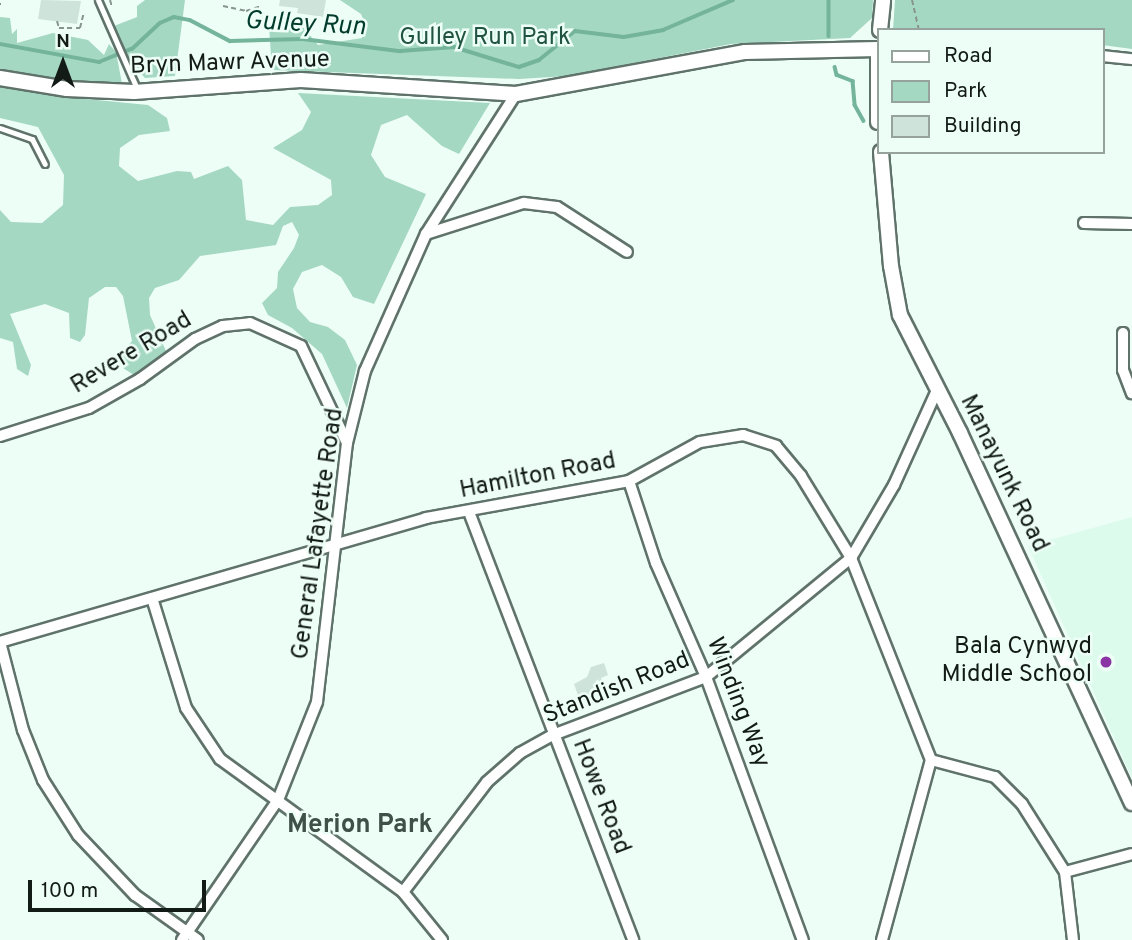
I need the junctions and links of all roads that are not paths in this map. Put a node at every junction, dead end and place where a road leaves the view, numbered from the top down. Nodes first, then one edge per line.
1 (98, 0) edge
2 (883, 0) edge
3 (880, 28) edge
4 (876, 49) edge
5 (1104, 56) edge
6 (1132, 59) edge
7 (0, 79) edge
8 (139, 92) junction
9 (516, 94) junction
10 (0, 128) edge
11 (880, 154) edge
12 (46, 163) dead end
13 (1084, 223) dead end
14 (1132, 224) edge
15 (426, 234) junction
16 (627, 252) dead end
17 (1123, 333) dead end
18 (937, 390) junction
19 (1132, 393) edge
20 (0, 436) edge
21 (347, 443) junction
22 (629, 481) junction
23 (470, 512) junction
24 (339, 541) junction
25 (850, 558) junction
26 (152, 598) junction
27 (0, 642) edge
28 (706, 677) junction
29 (553, 735) junction
30 (931, 760) junction
31 (278, 800) junction
32 (1131, 800) edge
33 (1132, 854) edge
34 (1065, 873) junction
35 (403, 892) junction
36 (185, 936) edge
37 (198, 940) edge
38 (442, 940) edge
39 (633, 940) edge
40 (803, 940) edge
41 (882, 940) edge
42 (1073, 940) edge

1 - 8 lane
2 - 3 street
4 - 9 street, Bryn Mawr Avenue
5 - 6 street
7 - 8 street, Bryn Mawr Avenue
8 - 9 street, Bryn Mawr Avenue
9 - 15 street, General Lafayette Road
10 - 12 lane
11 - 18 street, Manayunk Road
13 - 14 street
15 - 16 street
15 - 21 street, General Lafayette Road
17 - 19 street
18 - 25 street, Standish Road
18 - 32 street, Manayunk Road
20 - 21 street, Revere Road
21 - 24 street, General Lafayette Road
22 - 23 street, Hamilton Road
22 - 25 street, Hamilton Road
22 - 28 street, Winding Way
23 - 24 street, Hamilton Road
23 - 29 street, Howe Road
24 - 26 street, Hamilton Road
24 - 31 street, General Lafayette Road
25 - 28 street, Standish Road
25 - 30 street, Hamilton Road
26 - 27 street, Hamilton Road
26 - 31 street
27 - 36 street
28 - 29 street, Standish Road
28 - 40 street, Winding Way
29 - 35 street, Standish Road
29 - 39 street, Howe Road
30 - 34 street
30 - 41 street
31 - 35 street
31 - 36 street, General Lafayette Road
33 - 34 street
34 - 42 street
35 - 38 street
36 - 37 street

